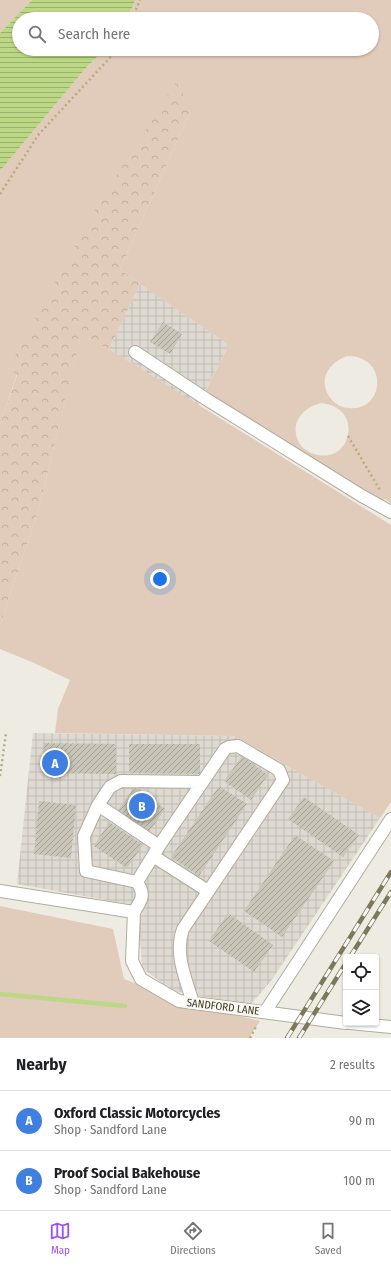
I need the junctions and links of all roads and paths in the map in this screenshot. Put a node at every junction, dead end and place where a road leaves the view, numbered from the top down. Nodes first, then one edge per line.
1 (140, 0) edge
2 (135, 12) edge
3 (111, 56) edge
4 (0, 194) edge
5 (134, 352) dead end
6 (348, 436) dead end
7 (383, 494) dead end
8 (391, 512) edge
9 (6, 733) dead end
10 (0, 776) edge
11 (203, 782) junction
12 (98, 805) junction
13 (391, 819) edge
14 (156, 851) junction
15 (137, 882) junction
16 (0, 891) edge
17 (208, 892) junction
18 (134, 912) junction
19 (193, 1003) junction
20 (264, 1012) junction
21 (343, 1022) edge
22 (379, 1026) edge
23 (391, 1027) edge

1 - 2 path
3 - 4 path
5 - 8 street
6 - 7 path
9 - 10 path
11 - 12 street
11 - 14 street
11 - 17 street
12 - 14 street
12 - 15 street
13 - 20 street
14 - 15 street
14 - 17 street
15 - 18 street
16 - 18 street
17 - 19 street
18 - 19 street, SANDFORD LANE
19 - 20 street, SANDFORD LANE
20 - 21 street, SANDFORD LANE
22 - 23 street

